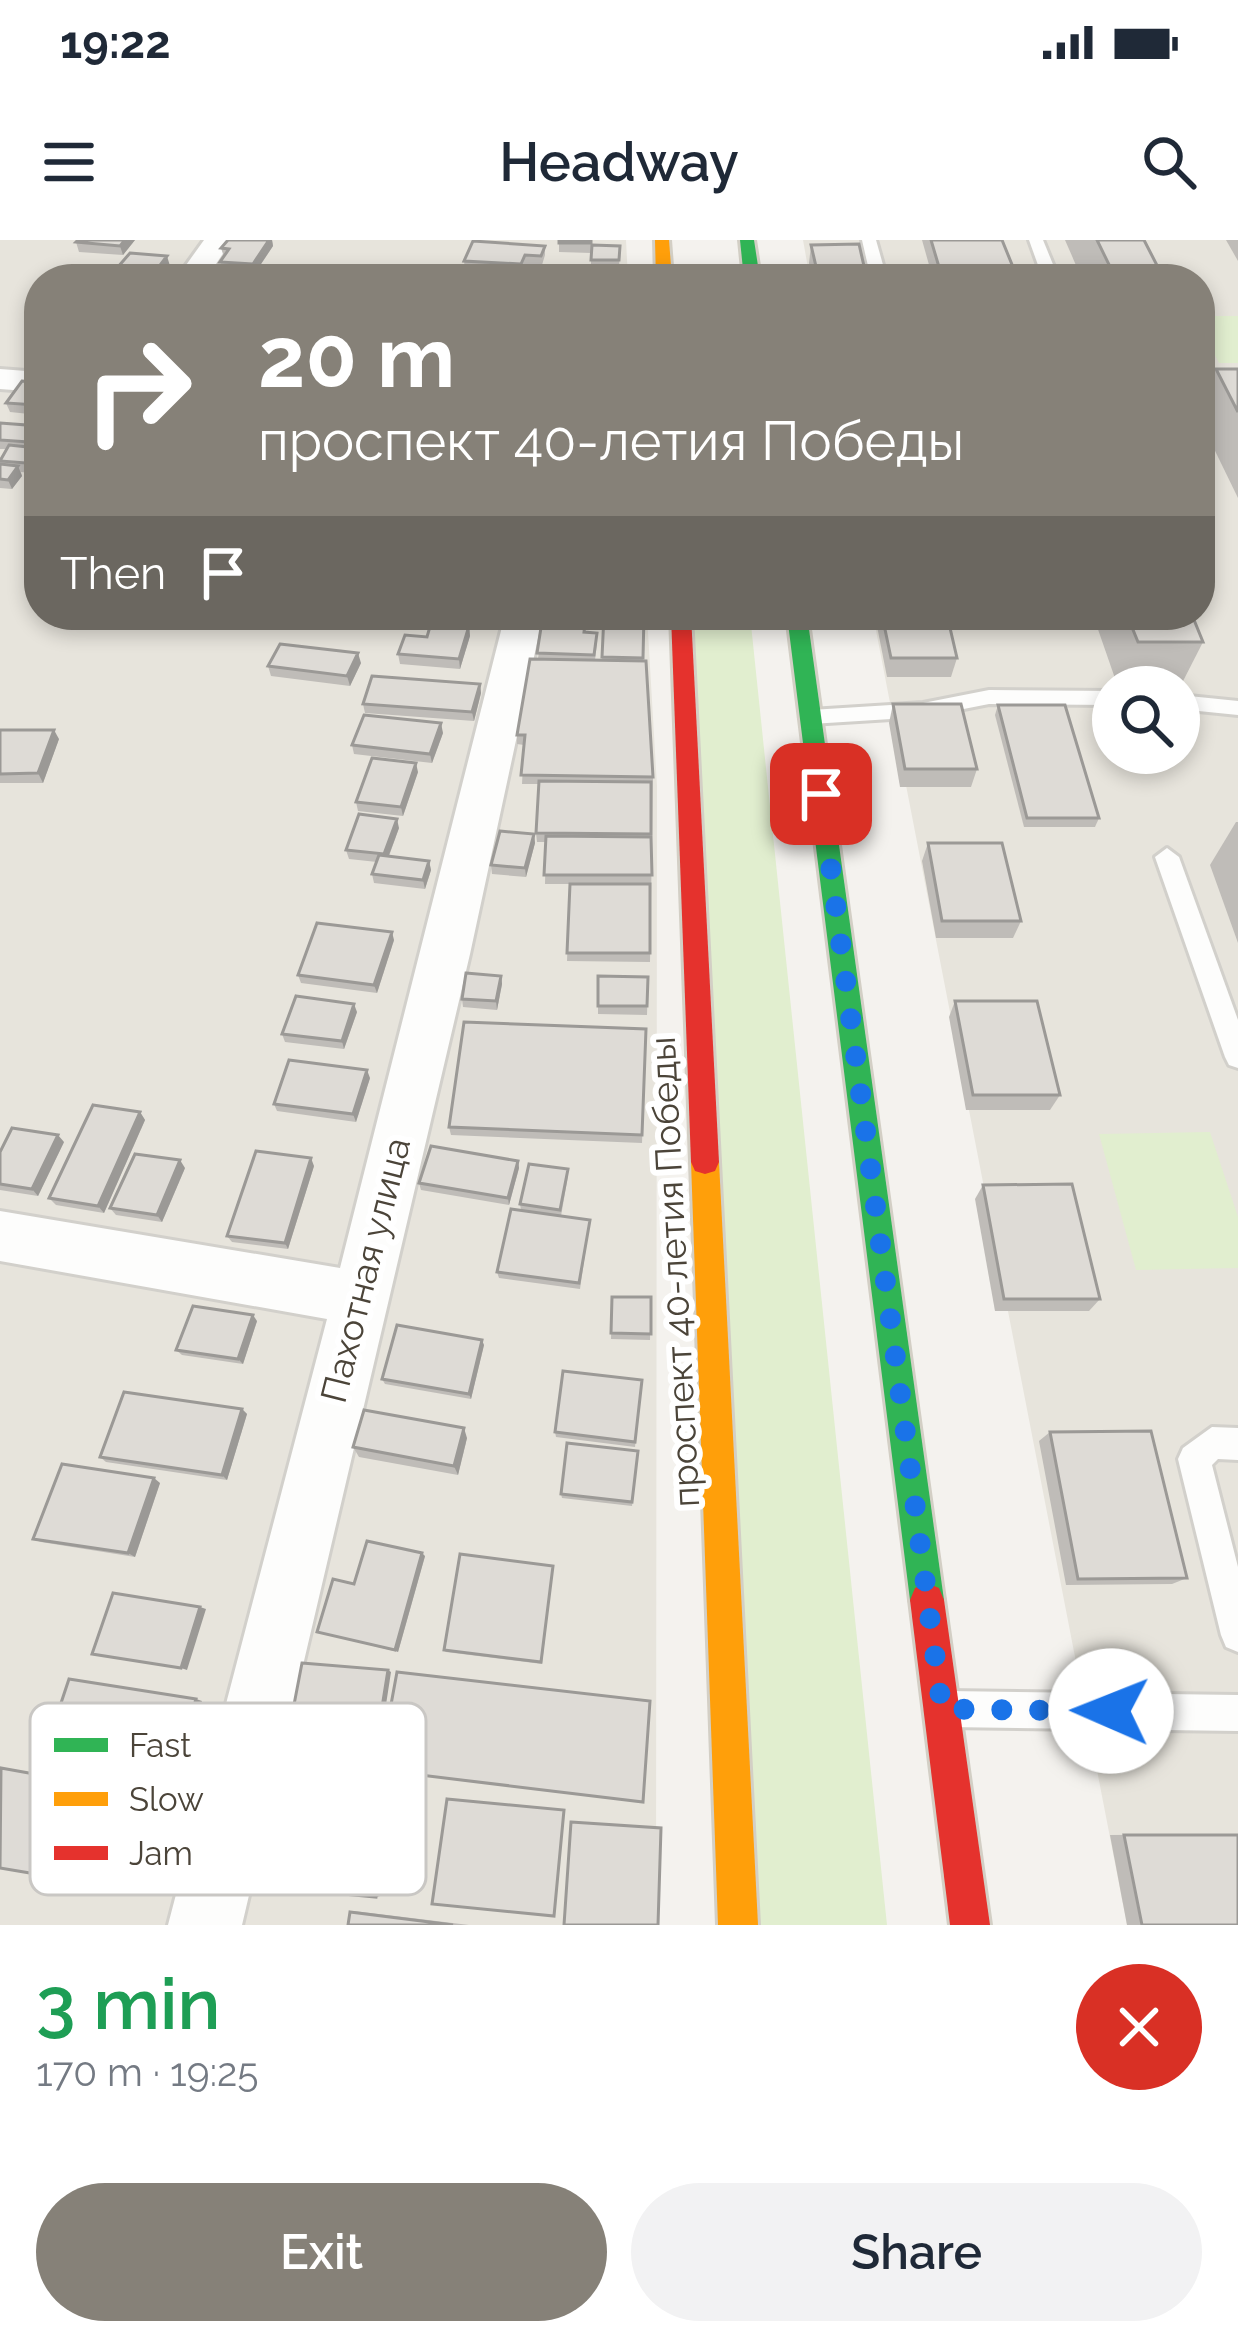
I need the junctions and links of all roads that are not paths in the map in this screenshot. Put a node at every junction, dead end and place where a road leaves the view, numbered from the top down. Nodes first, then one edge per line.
1 (521, 630) edge
2 (682, 630) edge
3 (799, 630) edge
4 (1092, 698) edge
5 (1200, 704) edge
6 (1238, 708) edge
7 (811, 717) junction
8 (1167, 857) dead end
9 (1238, 1057) edge
10 (0, 1236) edge
11 (357, 1298) junction
12 (1238, 1444) edge
13 (1238, 1635) edge
14 (259, 1703) edge
15 (942, 1709) junction
16 (1238, 1713) edge
17 (212, 1895) edge
18 (205, 1925) edge
19 (738, 1925) edge
20 (970, 1925) edge

1 - 11 street, Пахотная улица
2 - 19 main road, проспект 40-летия Победы
3 - 7 main road
4 - 7 lane
5 - 6 lane
7 - 15 main road
8 - 9 lane
10 - 11 street
11 - 14 street, Пахотная улица
12 - 13 lane
15 - 16 lane
15 - 20 main road
17 - 18 street, Пахотная улица

